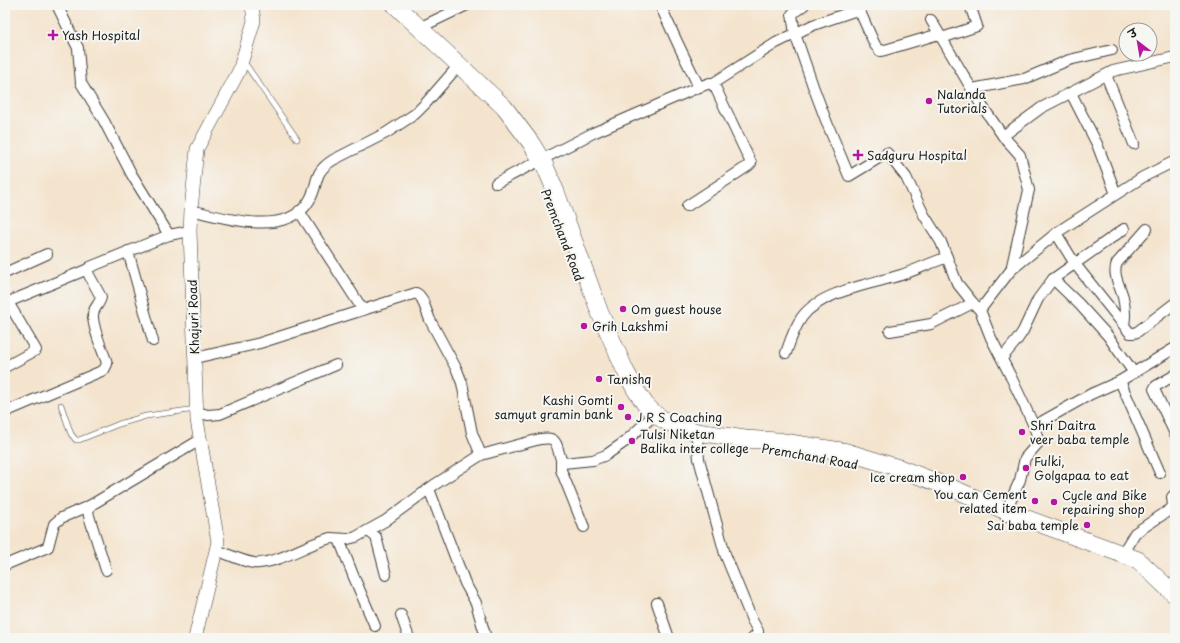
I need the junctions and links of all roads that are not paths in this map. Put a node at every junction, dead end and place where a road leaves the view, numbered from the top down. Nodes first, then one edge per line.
1 (57, 5) edge
2 (252, 5) edge
3 (395, 5) edge
4 (467, 5) edge
5 (660, 5) edge
6 (804, 5) edge
7 (970, 5) edge
8 (931, 20) dead end
9 (419, 28) junction
10 (795, 34) junction
11 (940, 36) junction
12 (1112, 50) dead end
13 (1175, 57) edge
14 (242, 59) junction
15 (460, 65) junction
16 (1106, 75) junction
17 (712, 84) junction
18 (699, 87) junction
19 (972, 89) junction
20 (1071, 93) junction
21 (1003, 136) junction
22 (298, 139) dead end
23 (1134, 144) dead end
24 (1175, 161) edge
25 (537, 162) junction
26 (496, 183) dead end
27 (1116, 194) junction
28 (687, 206) dead end
29 (191, 210) junction
30 (299, 211) junction
31 (1124, 229) dead end
32 (1147, 229) dead end
33 (190, 231) junction
34 (1056, 233) junction
35 (169, 235) junction
36 (128, 251) junction
37 (47, 254) dead end
38 (947, 258) junction
39 (1075, 264) junction
40 (88, 268) junction
41 (1011, 270) junction
42 (5, 273) edge
43 (1053, 279) junction
44 (1175, 303) edge
45 (977, 307) junction
46 (363, 310) junction
47 (1124, 325) junction
48 (890, 331) dead end
49 (153, 341) dead end
50 (1175, 348) edge
51 (786, 354) dead end
52 (194, 358) junction
53 (1002, 358) junction
54 (336, 365) dead end
55 (5, 367) edge
56 (1134, 373) junction
57 (1175, 375) edge
58 (1120, 381) junction
59 (61, 405) dead end
60 (197, 411) junction
61 (5, 412) edge
62 (652, 417) junction
63 (1034, 426) junction
64 (1175, 434) edge
65 (697, 439) junction
66 (200, 440) junction
67 (481, 455) junction
68 (562, 462) junction
69 (1160, 473) dead end
70 (429, 489) junction
71 (1175, 494) edge
72 (91, 505) junction
73 (1005, 514) junction
74 (584, 527) dead end
75 (368, 531) junction
76 (340, 539) junction
77 (216, 550) junction
78 (1122, 554) junction
79 (5, 565) edge
80 (106, 570) dead end
81 (386, 575) dead end
82 (1155, 576) junction
83 (1175, 596) edge
84 (657, 603) dead end
85 (401, 615) dead end
86 (375, 626) dead end
87 (195, 638) edge
88 (409, 638) edge
89 (486, 638) edge
90 (669, 638) edge
91 (753, 638) edge

1 - 35 street
2 - 14 street, Khajuri Road
3 - 9 highway, Premchand Road
4 - 9 street
5 - 18 street
6 - 10 street
7 - 11 street
8 - 11 street
9 - 15 highway, Premchand Road
10 - 11 street
10 - 17 street
10 - 38 street
11 - 19 street
12 - 19 street
13 - 16 street
14 - 22 lane
14 - 29 street, Khajuri Road
15 - 25 highway, Premchand Road
15 - 30 street
16 - 20 street
16 - 23 street
17 - 18 street
17 - 28 street
18 - 25 street
19 - 21 street
20 - 21 street
20 - 27 street
21 - 41 street
24 - 27 street
25 - 26 street
25 - 62 highway, Premchand Road
27 - 34 street
29 - 30 street
29 - 33 street, Khajuri Road
30 - 46 street
31 - 39 street
32 - 47 street
33 - 35 street
33 - 52 street, Khajuri Road
34 - 39 street
34 - 41 street
35 - 36 street
36 - 40 street
36 - 49 street
37 - 42 street
38 - 45 street
38 - 51 street
39 - 43 street
39 - 47 street
40 - 55 street
40 - 61 street
41 - 45 street
43 - 53 street
43 - 56 street
44 - 47 street
45 - 48 street
45 - 53 street
46 - 52 street
46 - 67 street
50 - 56 street
52 - 60 street, Khajuri Road
53 - 63 street
54 - 60 street
56 - 58 street
57 - 64 street
58 - 63 street
58 - 69 street
59 - 60 lane
60 - 66 street, Khajuri Road
62 - 65 highway, Premchand Road
62 - 68 street
62 - 73 highway, Premchand Road
63 - 73 street
65 - 73 highway, Premchand Road
65 - 91 street
66 - 72 street
66 - 77 street, Khajuri Road
67 - 68 street
67 - 70 street
68 - 74 street
70 - 75 street
70 - 89 street
71 - 78 street
72 - 79 street
72 - 80 street
73 - 78 highway, Premchand Road
73 - 82 highway, Premchand Road
75 - 76 street
75 - 81 street
76 - 77 street
76 - 86 street
77 - 87 street, Khajuri Road
78 - 82 highway, Premchand Road
82 - 83 highway, Premchand Road
84 - 90 street
85 - 88 street

